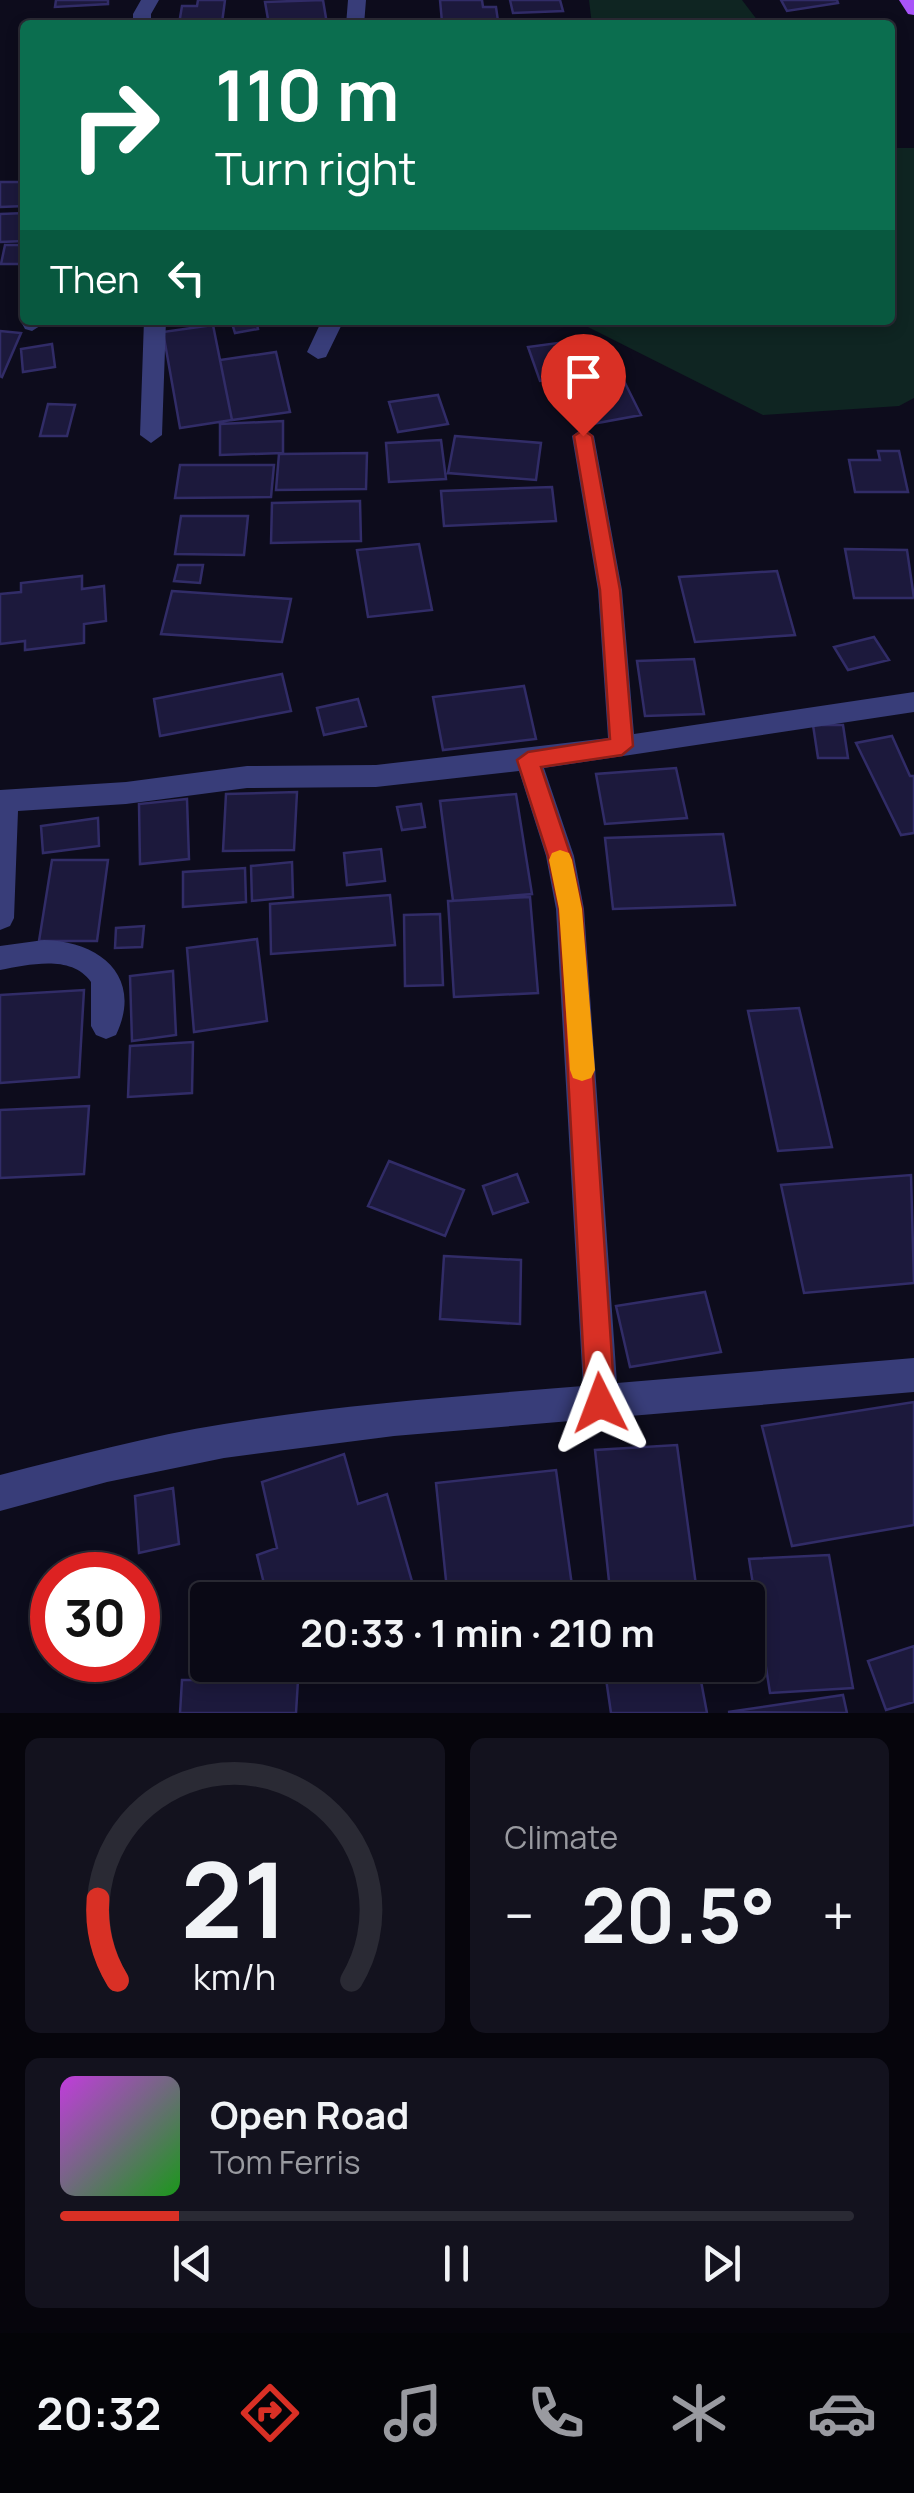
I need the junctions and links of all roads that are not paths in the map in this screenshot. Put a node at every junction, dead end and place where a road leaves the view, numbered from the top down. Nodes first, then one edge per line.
1 (908, 0) edge
2 (914, 10) edge
3 (154, 325) edge
4 (331, 325) edge
5 (318, 352) dead end
6 (151, 435) dead end
7 (583, 436) dead end
8 (914, 702) edge
9 (622, 746) junction
10 (528, 760) junction
11 (2, 801) edge
12 (0, 918) edge
13 (0, 958) edge
14 (106, 1026) dead end
15 (914, 1375) edge
16 (600, 1403) junction
17 (0, 1494) edge

1 - 2 main road
3 - 6 street
4 - 5 street
7 - 9 street
8 - 9 street
9 - 10 street
10 - 11 street
10 - 16 street
11 - 12 street
13 - 14 street
15 - 16 street
16 - 17 street

